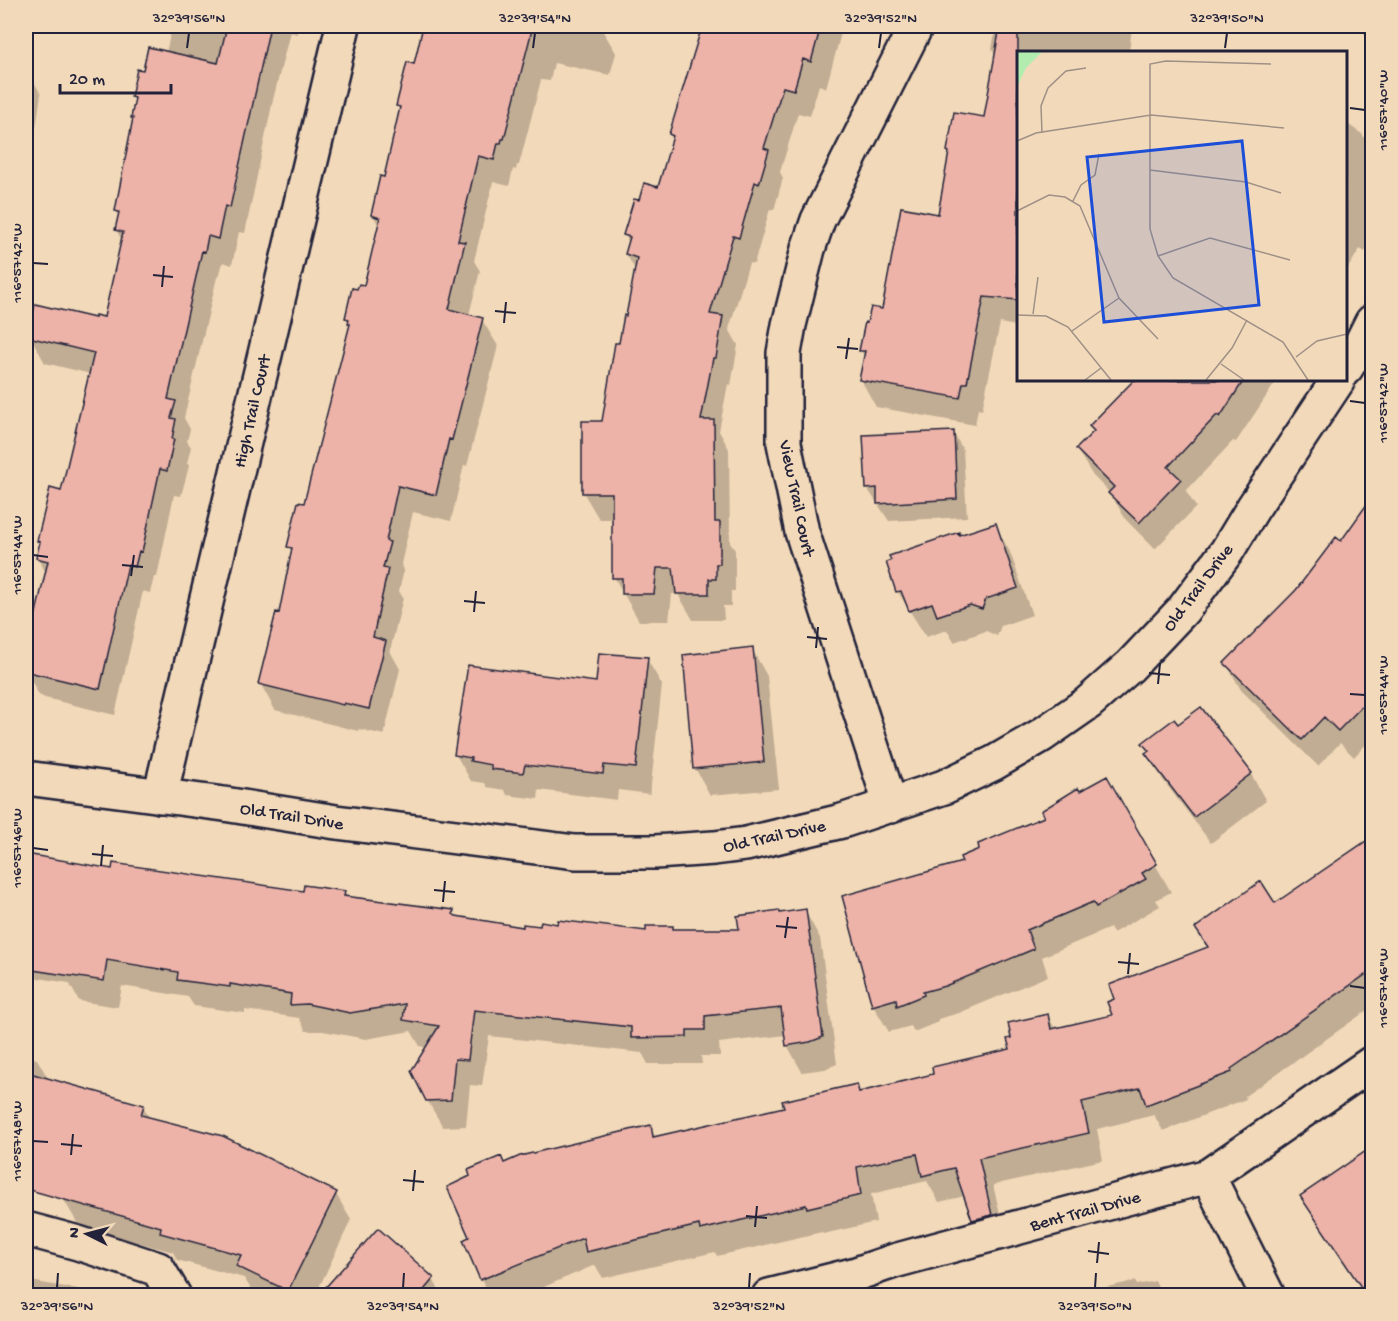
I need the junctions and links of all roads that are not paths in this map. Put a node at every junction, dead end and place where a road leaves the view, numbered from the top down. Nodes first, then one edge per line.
1 (343, 26) edge
2 (916, 26) edge
3 (1372, 322) edge
4 (1347, 366) edge
5 (1337, 381) edge
6 (26, 778) edge
7 (160, 796) junction
8 (891, 806) junction
9 (1372, 1063) edge
10 (1208, 1176) junction
11 (26, 1229) edge
12 (174, 1296) edge
13 (769, 1296) edge
14 (1268, 1296) edge

1 - 7 street, High Trail Court
2 - 8 street, View Trail Court
3 - 4 street
5 - 8 street, Old Trail Drive
6 - 7 street, Old Trail Drive
7 - 8 street, Old Trail Drive
9 - 10 street, Bent Trail Drive
10 - 13 street, Bent Trail Drive
10 - 14 street
11 - 12 street

